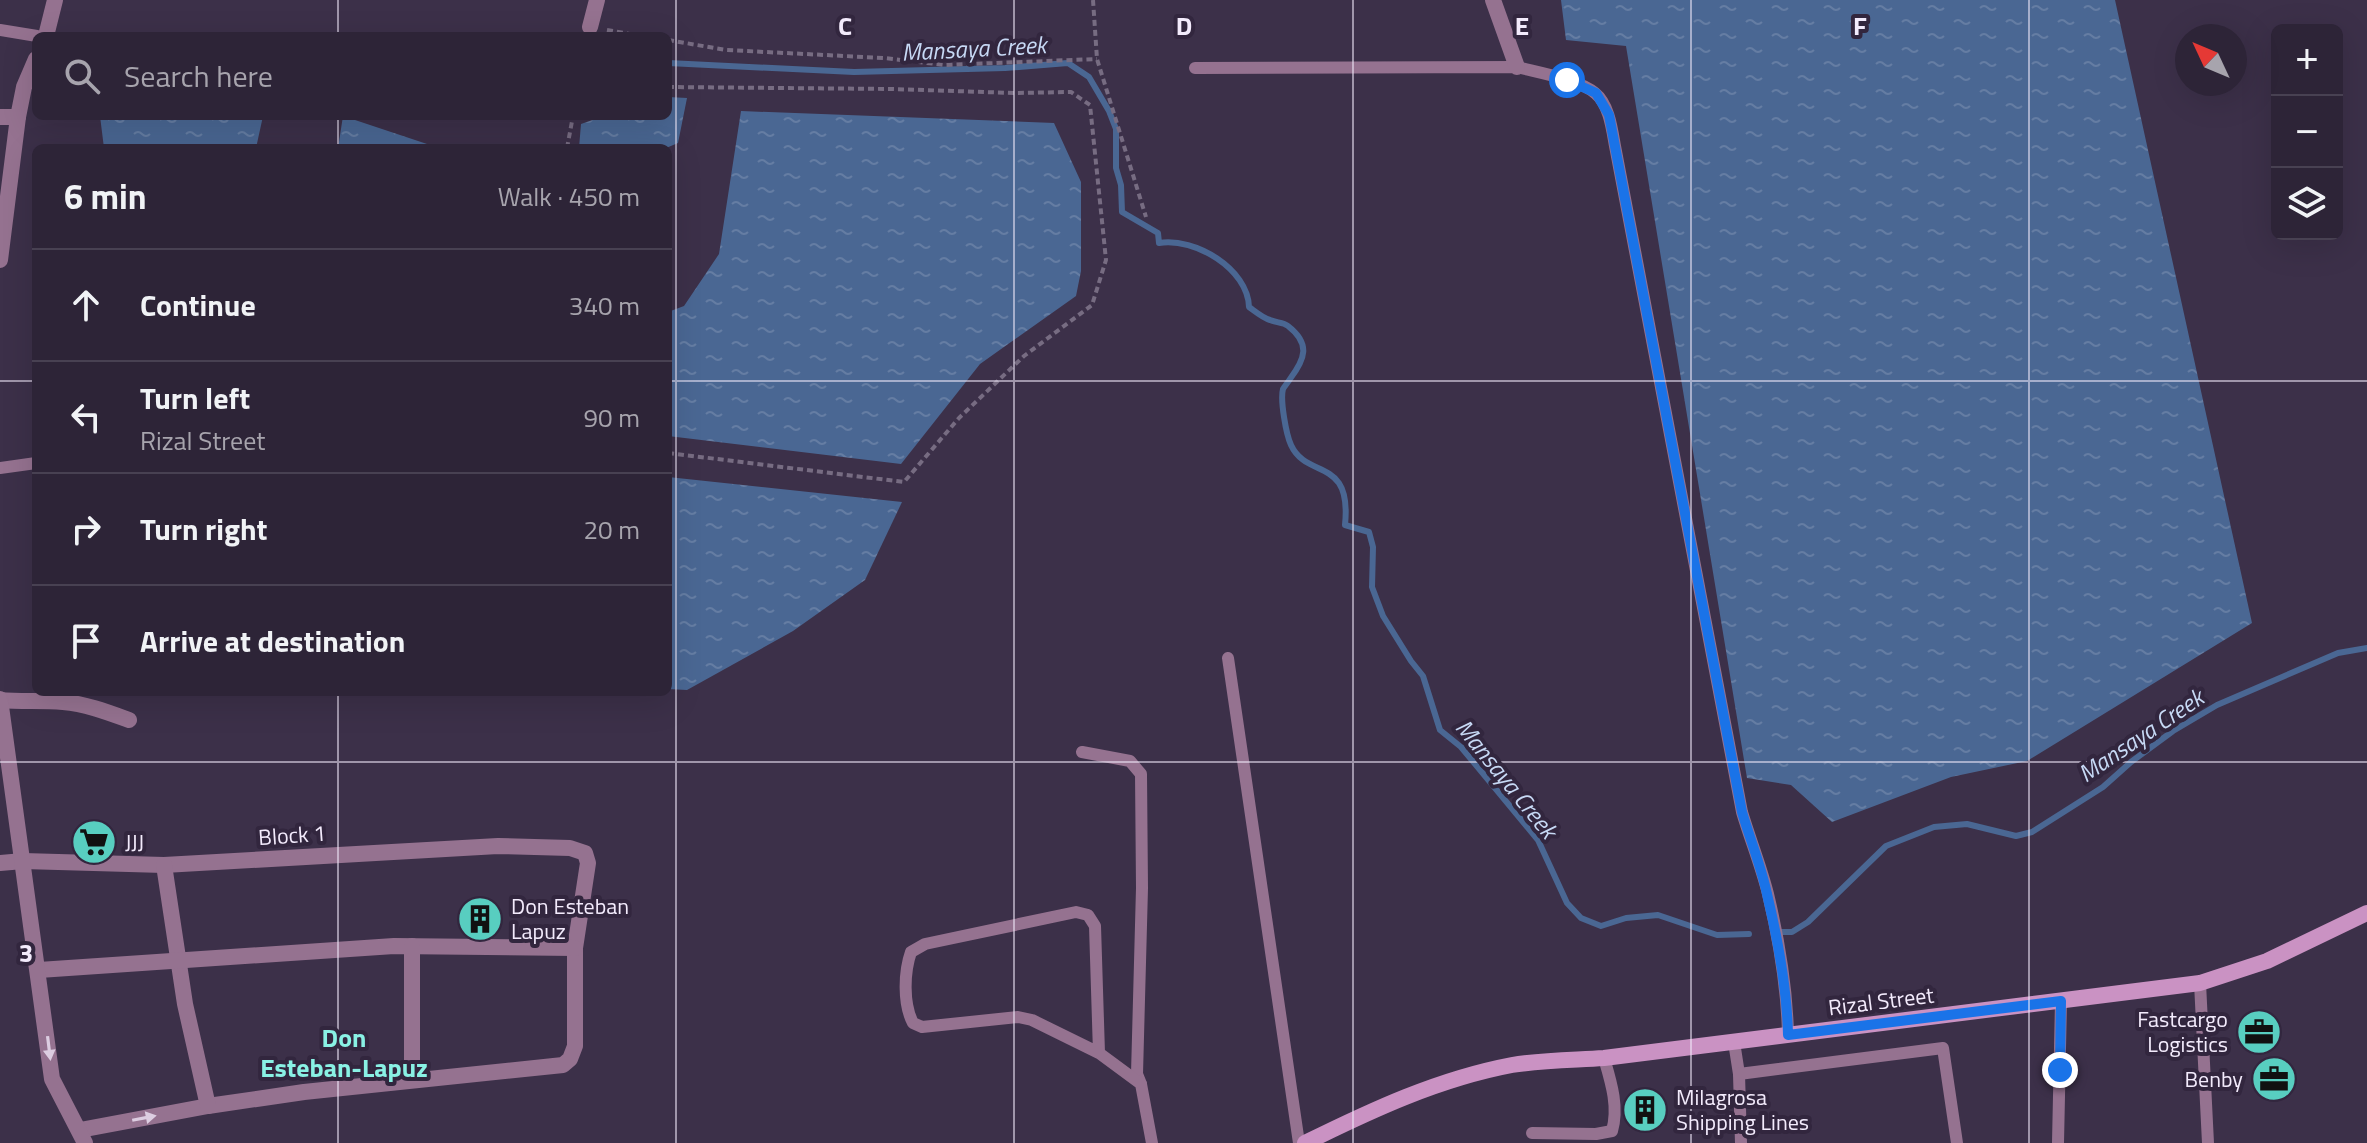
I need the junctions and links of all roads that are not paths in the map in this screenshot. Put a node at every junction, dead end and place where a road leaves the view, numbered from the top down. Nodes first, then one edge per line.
1 (55, 0) edge
2 (597, 0) edge
3 (1493, 0) edge
4 (590, 27) road end
5 (0, 30) edge
6 (47, 32) edge
7 (32, 35) edge
8 (1517, 67) junction
9 (32, 68) edge
10 (1195, 68) dead end
11 (0, 117) edge
12 (18, 117) junction
13 (0, 260) edge
14 (32, 464) edge
15 (0, 468) edge
16 (1228, 658) dead end
17 (0, 699) edge
18 (129, 720) dead end
19 (1082, 752) dead end
20 (23, 861) junction
21 (0, 863) edge
22 (164, 865) junction
23 (2367, 913) edge
24 (412, 946) junction
25 (575, 948) junction
26 (177, 960) junction
27 (39, 970) junction
28 (2200, 983) junction
29 (2061, 1001) junction
30 (1788, 1035) junction
31 (1734, 1042) junction
32 (1099, 1053) junction
33 (1604, 1058) junction
34 (1739, 1074) junction
35 (412, 1080) junction
36 (1141, 1084) junction
37 (208, 1106) junction
38 (1532, 1133) dead end
39 (82, 1136) edge
40 (1152, 1143) edge
41 (1299, 1143) edge
42 (1305, 1143) edge
43 (1741, 1143) edge
44 (1957, 1143) edge
45 (2058, 1143) edge
46 (2208, 1143) edge

1 - 6 street
2 - 4 street
3 - 8 street
5 - 7 lane
8 - 10 lane
8 - 30 lane
9 - 12 street
11 - 12 street
12 - 13 street
14 - 15 lane
16 - 41 lane
17 - 18 street
17 - 20 street
19 - 36 lane
20 - 21 street, Block 1
20 - 22 street, Block 1
20 - 27 street
22 - 25 street, Block 1
22 - 26 street
23 - 28 main road, Rizal Street
24 - 25 street
24 - 26 street
24 - 35 street
25 - 35 street
26 - 27 street
26 - 37 street
27 -> 39 street
28 - 29 main road, Rizal Street
28 - 46 lane
29 - 30 main road, Rizal Street
29 - 45 lane
30 - 31 main road, Rizal Street
31 - 33 main road, Rizal Street
31 - 34 lane
32 - 32 lane
32 - 36 lane
33 - 38 lane
33 - 42 main road, Rizal Street
34 - 43 lane
34 - 44 lane
35 - 37 street
36 - 40 lane
39 -> 37 street

